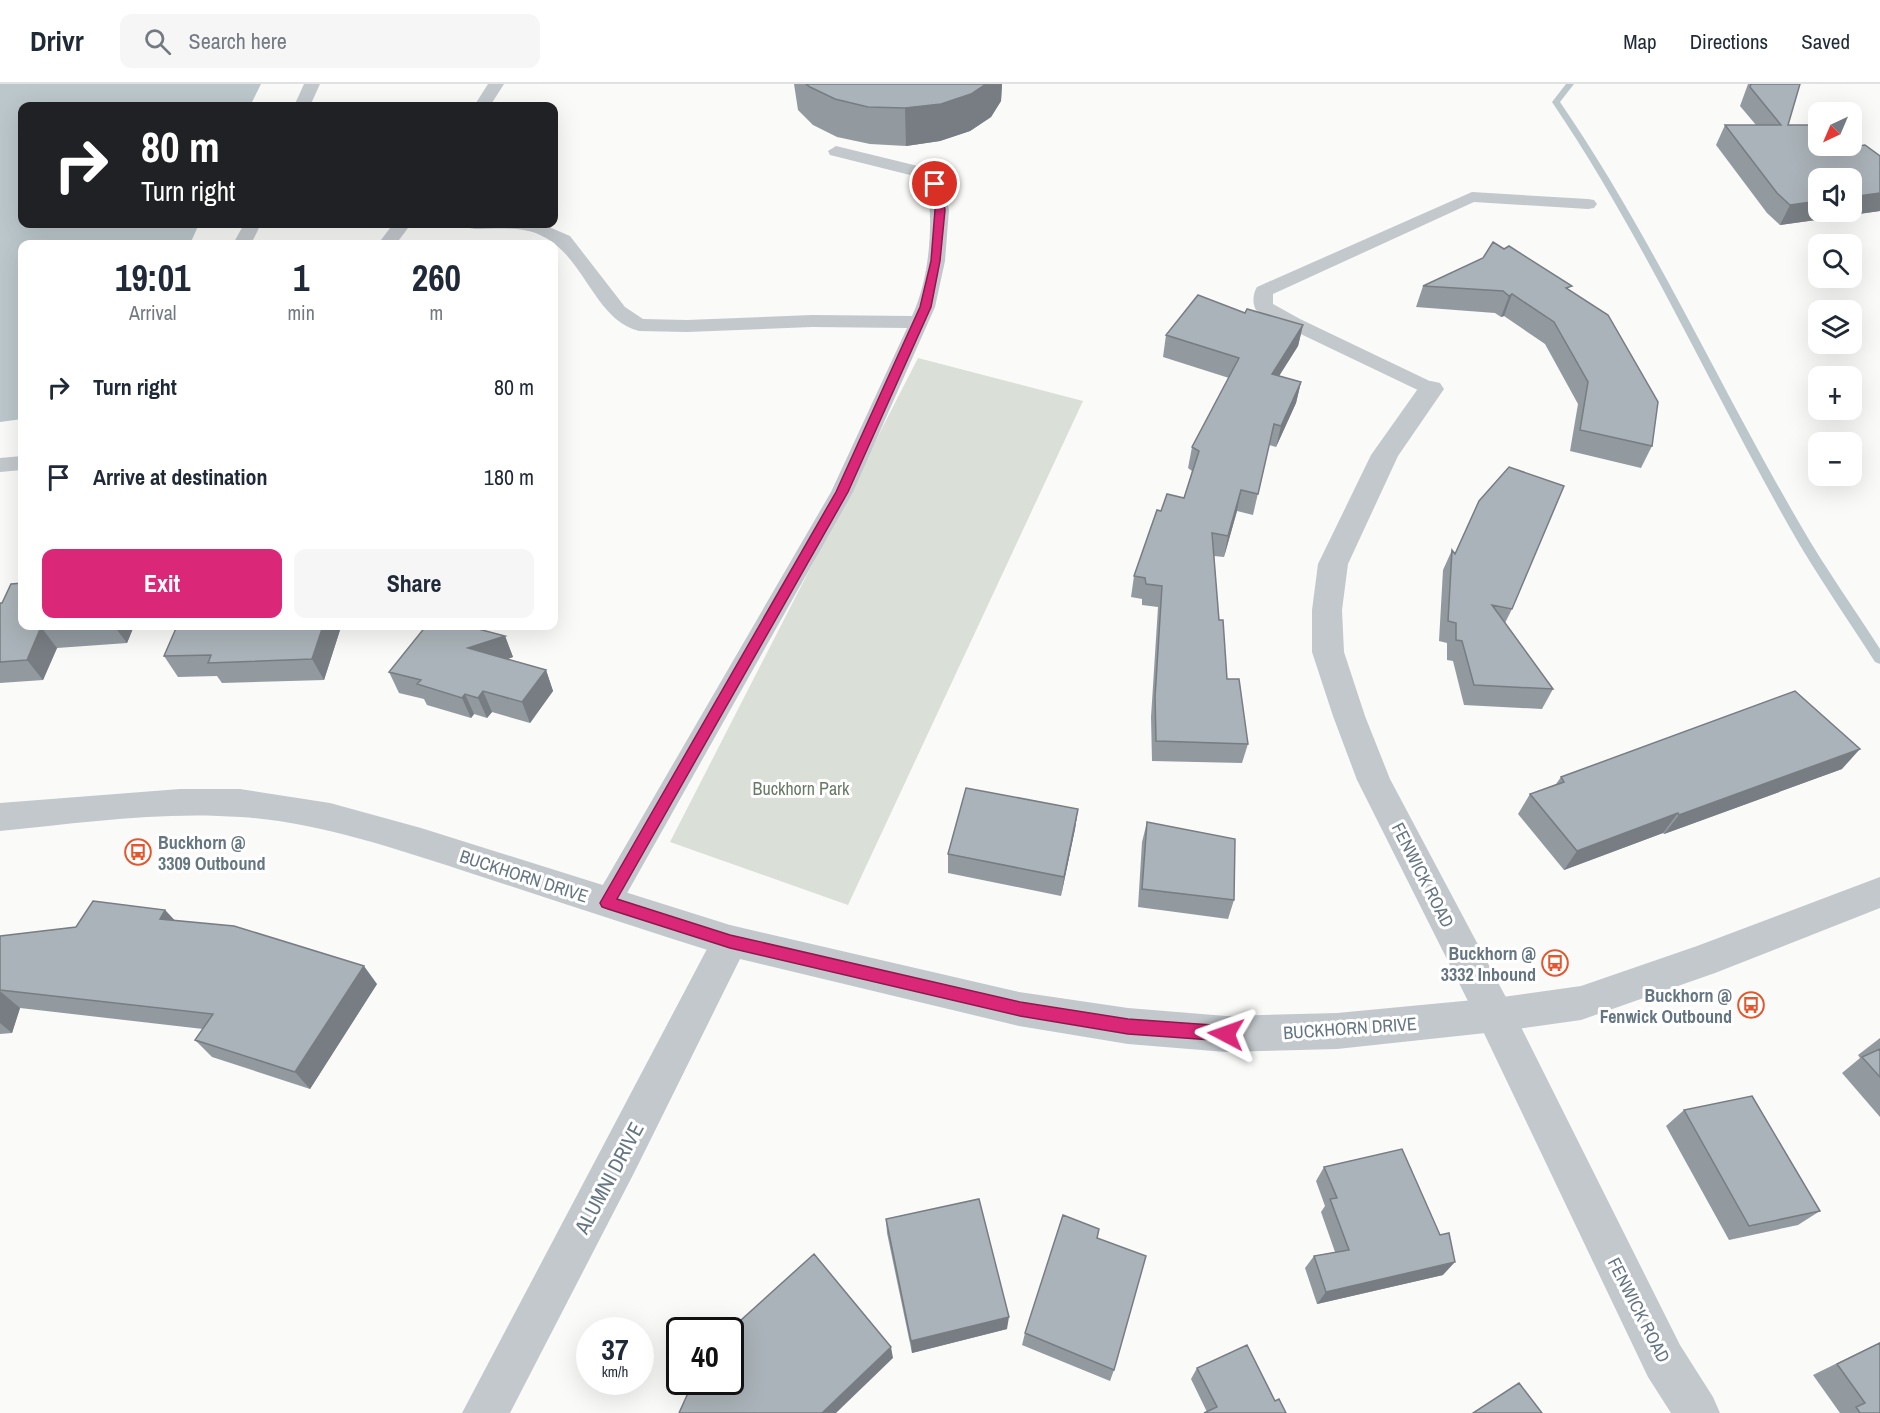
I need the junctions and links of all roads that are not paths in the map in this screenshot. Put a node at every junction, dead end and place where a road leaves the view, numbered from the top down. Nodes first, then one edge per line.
1 (312, 84) edge
2 (496, 84) edge
3 (304, 102) edge
4 (485, 102) edge
5 (836, 151) dead end
6 (1588, 204) dead end
7 (537, 228) edge
8 (917, 322) junction
9 (1431, 389) joint
10 (18, 464) edge
11 (0, 465) edge
12 (0, 817) edge
13 (1880, 892) edge
14 (608, 903) junction
15 (730, 942) junction
16 (1495, 1015) junction
17 (485, 1413) edge
18 (1697, 1413) edge

1 - 3 lane
2 - 4 lane
5 - 8 lane
6 - 9 lane
7 - 8 lane
8 - 14 lane
9 - 16 street, FENWICK ROAD
10 - 11 lane
12 - 14 street, BUCKHORN DRIVE
13 - 16 street, BUCKHORN DRIVE
14 - 15 street, BUCKHORN DRIVE
15 - 16 street, BUCKHORN DRIVE
15 - 17 street, ALUMNI DRIVE
16 - 18 street, FENWICK ROAD

